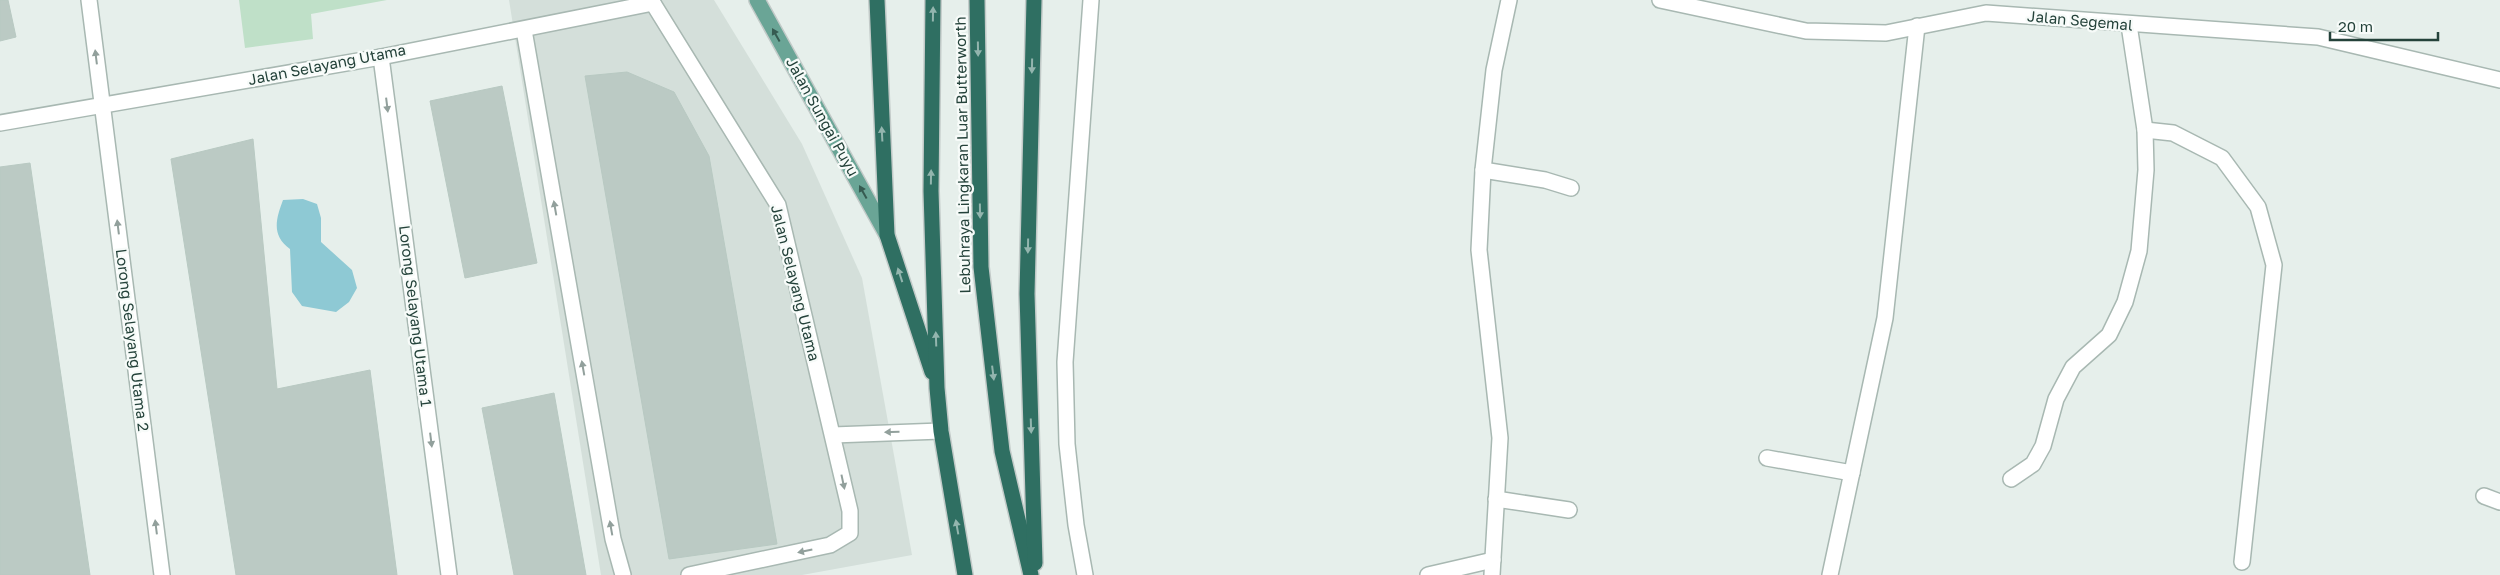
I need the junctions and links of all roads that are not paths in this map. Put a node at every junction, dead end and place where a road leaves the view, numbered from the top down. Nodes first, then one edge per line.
1 (89, 0) edge
2 (757, 0) edge
3 (877, 0) edge
4 (933, 0) edge
5 (977, 0) edge
6 (1034, 0) edge
7 (1091, 0) edge
8 (1510, 0) edge
9 (1660, 0) edge
10 (652, 2) edge
11 (1706, 5) edge
12 (2129, 25) junction
13 (1917, 26) junction
14 (524, 30) junction
15 (381, 57) junction
16 (2500, 80) edge
17 (102, 105) junction
18 (0, 123) edge
19 (2145, 130) junction
20 (1483, 170) junction
21 (1572, 188) dead end
22 (887, 235) junction
23 (937, 388) junction
24 (941, 431) junction
25 (833, 435) junction
26 (1767, 458) dead end
27 (1852, 473) junction
28 (2011, 479) dead end
29 (2484, 496) dead end
30 (1496, 499) junction
31 (2500, 502) edge
32 (1569, 510) dead end
33 (2242, 562) dead end
34 (1493, 568) edge
35 (162, 575) edge
36 (448, 575) edge
37 (622, 575) edge
38 (689, 575) edge
39 (965, 575) edge
40 (1031, 575) edge
41 (1036, 575) edge
42 (1085, 575) edge
43 (1428, 575) edge
44 (1830, 575) edge

17 -> 1 street, Lorong Selayang Utama 2
22 -> 2 main road, Jalan Sungai Puyu
22 -> 3 highway
23 -> 4 highway, Lebuhraya Lingkaran Luar Butterworth
5 -> 40 highway, Lebuhraya Lingkaran Luar Butterworth
6 -> 41 highway
7 - 42 street
8 - 20 street
9 - 11 street, Jalan Segemal
10 - 14 street, Jalan Selayang Utama
10 - 25 street, Jalan Selayang Utama
11 - 13 street, Jalan Segemal
12 - 13 street, Jalan Segemal
12 - 16 street, Jalan Segemal
12 - 19 street
13 - 27 street
14 - 15 street, Jalan Selayang Utama
37 -> 14 street
15 - 17 street, Jalan Selayang Utama
15 -> 36 street, Lorong Selayang Utama 1
17 - 18 street, Jalan Selayang Utama
35 -> 17 street, Lorong Selayang Utama 2
19 - 28 street
19 - 33 street
20 - 21 street
20 - 30 street
23 -> 22 highway
23 - 24 highway, Lebuhraya Lingkaran Luar Butterworth
24 -> 25 street
39 -> 24 highway, Lebuhraya Lingkaran Luar Butterworth
25 -> 38 street, Jalan Selayang Utama
26 - 27 street
27 - 44 street
29 - 31 street
30 - 32 street
30 - 34 street
34 - 43 street

